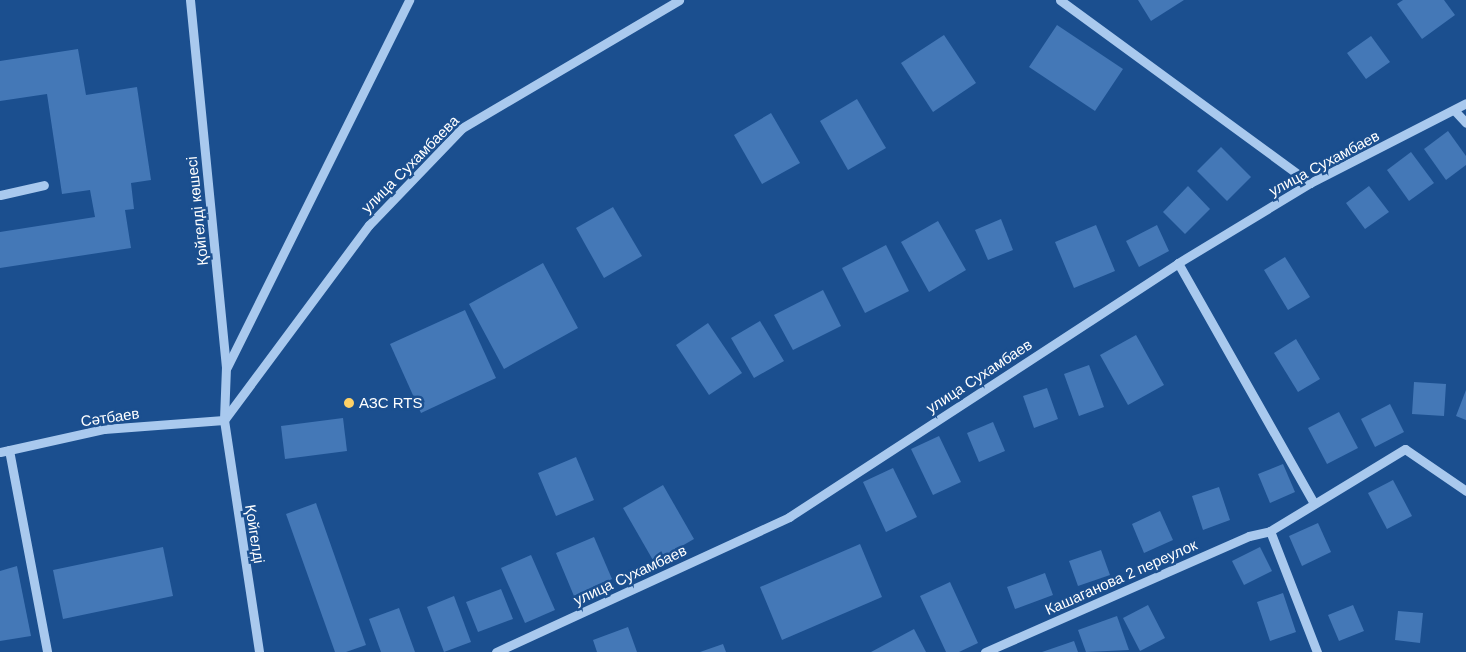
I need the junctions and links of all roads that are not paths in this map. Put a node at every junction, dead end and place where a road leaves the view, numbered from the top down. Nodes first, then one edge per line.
1 (190, 0) edge
2 (409, 0) edge
3 (680, 0) edge
4 (1060, 0) edge
5 (1466, 103) edge
6 (1455, 111) junction
7 (1466, 123) edge
8 (1310, 183) junction
9 (44, 185) dead end
10 (0, 196) edge
11 (1178, 263) junction
12 (226, 367) junction
13 (224, 420) junction
14 (5, 451) edge
15 (1466, 491) edge
16 (1313, 502) junction
17 (1270, 531) junction
18 (47, 652) edge
19 (259, 652) edge
20 (496, 652) edge
21 (985, 652) edge
22 (1317, 652) edge

1 - 12 street, Қойгелді көшесі
2 - 12 street
3 - 13 street, улица Сухамбаева
4 - 8 street
5 - 6 street, улица Сухамбаев
6 - 7 street
6 - 8 street, улица Сухамбаев
8 - 11 street, улица Сухамбаев
9 - 10 street
11 - 16 street
11 - 20 street, улица Сухамбаев
12 - 13 street, Қойгелді көшесі
13 - 14 street, Сәтбаев
13 - 19 street, Қойгелді
14 - 18 street
15 - 16 street, Кашаганова 2 переулок
16 - 17 street, Кашаганова 2 переулок
17 - 21 street, Кашаганова 2 переулок
17 - 22 street

